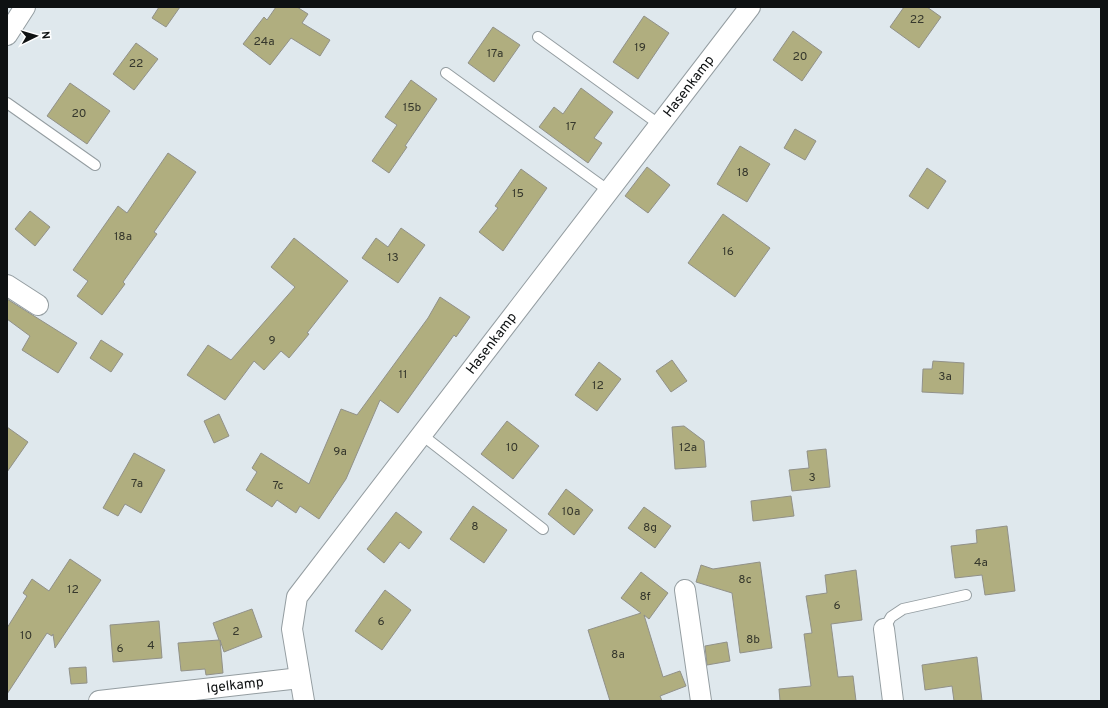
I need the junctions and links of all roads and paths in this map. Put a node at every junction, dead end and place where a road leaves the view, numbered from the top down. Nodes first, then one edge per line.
1 (26, 7) edge
2 (750, 7) edge
3 (7, 35) edge
4 (538, 37) dead end
5 (446, 73) dead end
6 (7, 103) edge
7 (660, 125) junction
8 (95, 165) dead end
9 (609, 191) junction
10 (7, 285) edge
11 (38, 305) dead end
12 (422, 435) junction
13 (543, 530) dead end
14 (685, 590) dead end
15 (966, 595) dead end
16 (884, 629) joint
17 (300, 678) junction
18 (99, 701) edge
19 (304, 701) edge
20 (701, 701) edge
21 (894, 701) edge

1 - 3 street
2 - 7 street, Hasenkamp
4 - 7 lane
5 - 9 lane
6 - 8 lane
7 - 9 street, Hasenkamp
9 - 12 street, Hasenkamp
10 - 11 street
12 - 13 lane
12 - 17 street, Hasenkamp
14 - 20 street
15 - 16 lane
16 - 21 street
17 - 18 street, Igelkamp
17 - 19 street, Hasenkamp

